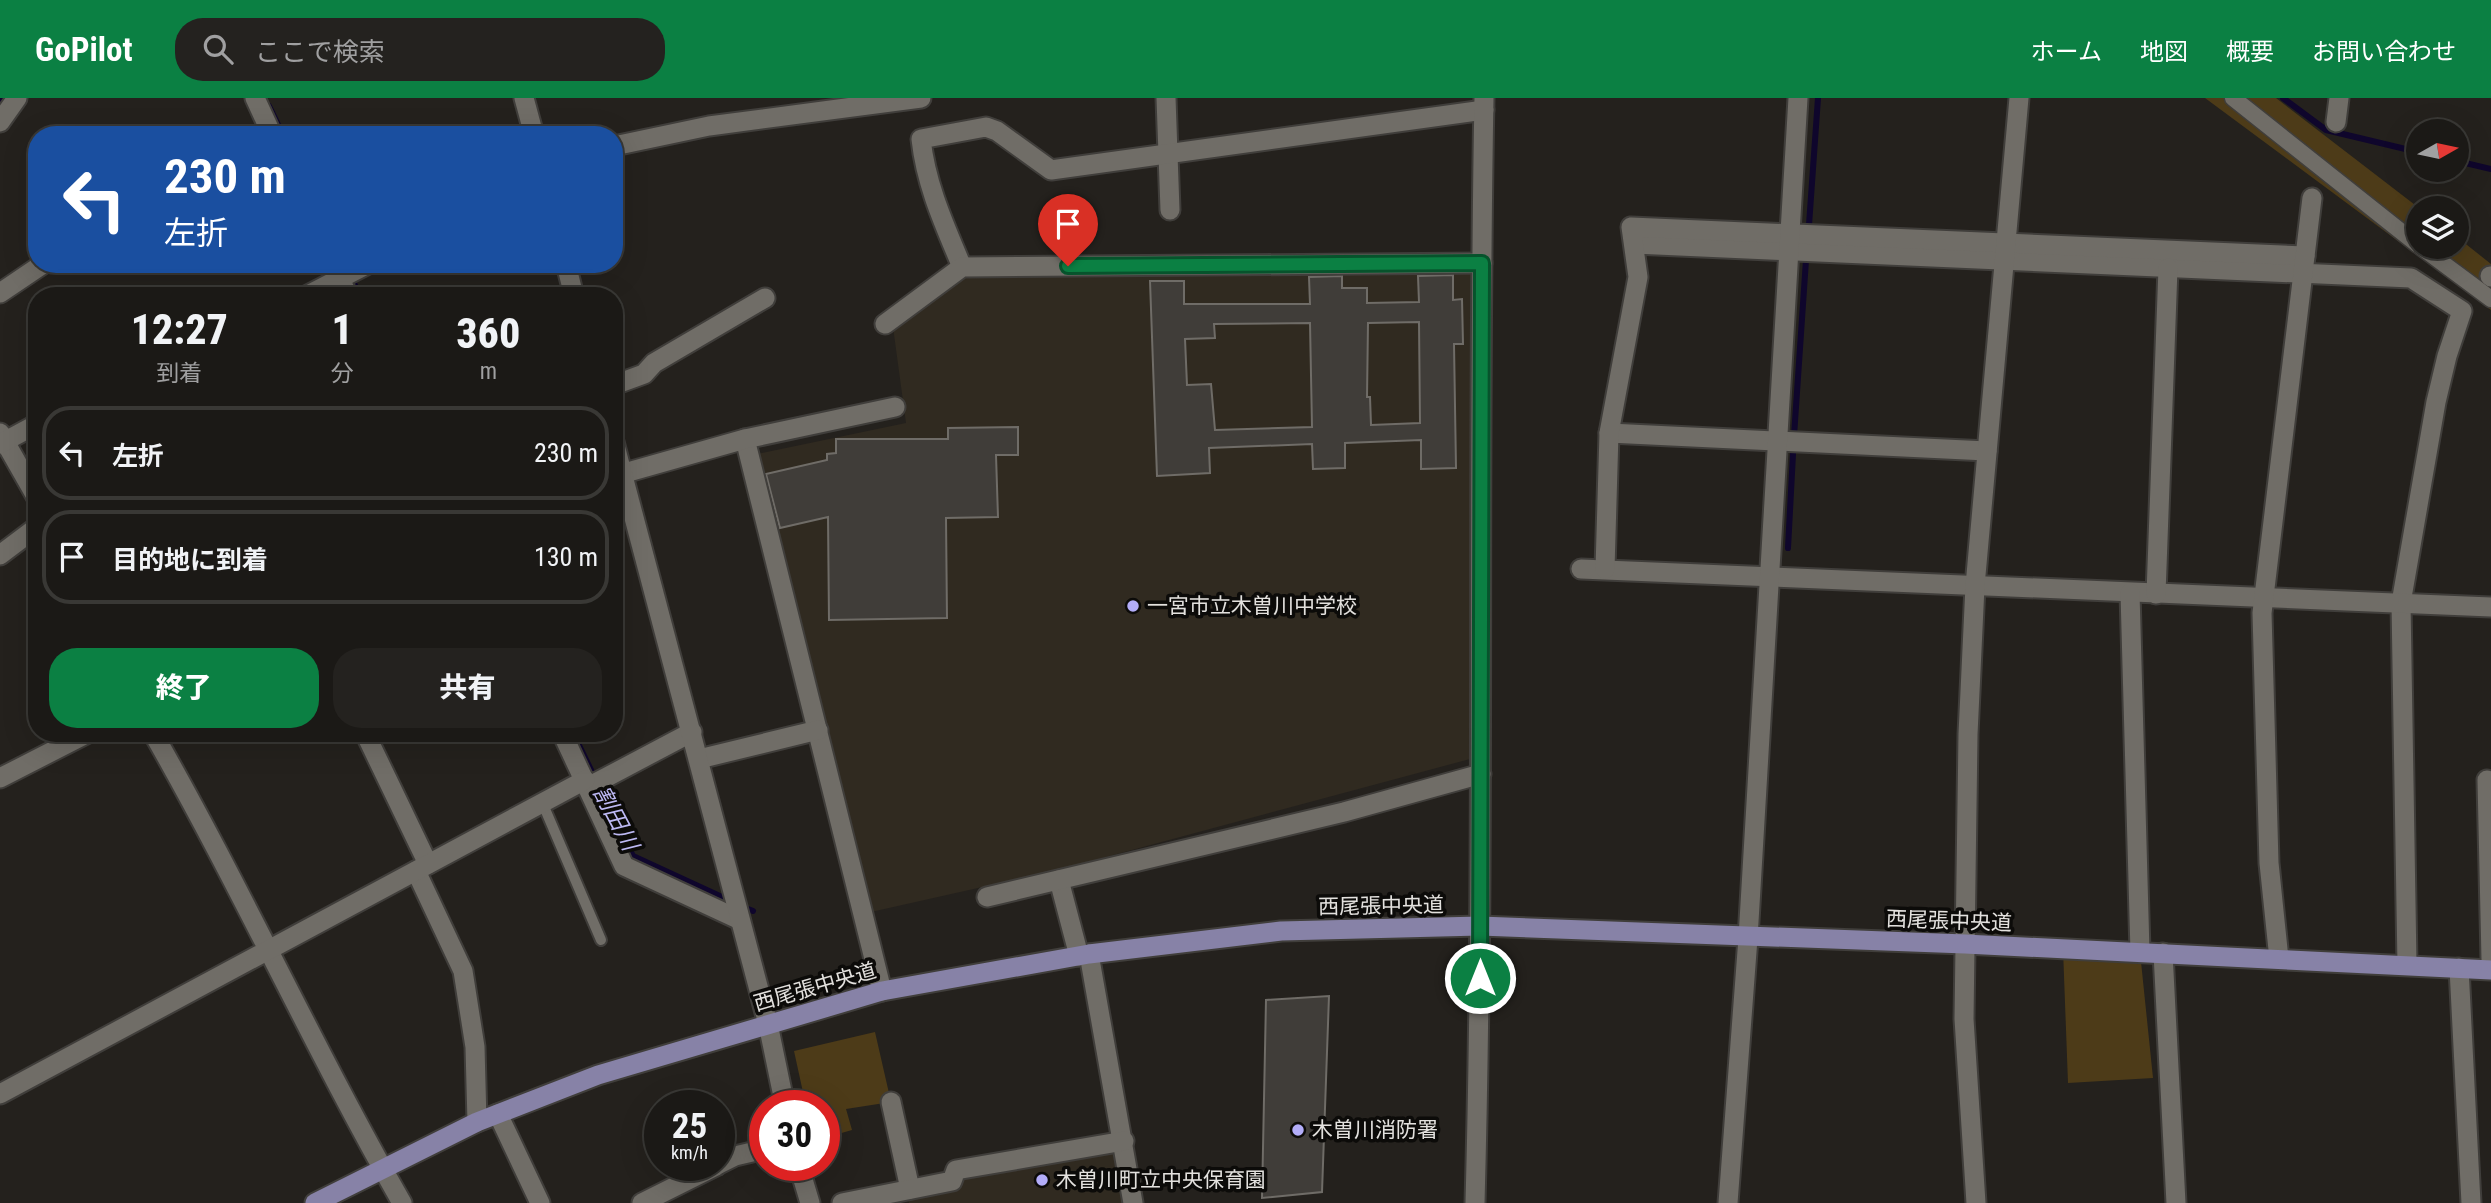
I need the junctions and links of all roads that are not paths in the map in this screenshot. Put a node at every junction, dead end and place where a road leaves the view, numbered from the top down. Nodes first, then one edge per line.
1 (18, 98) edge
2 (254, 98) edge
3 (524, 98) edge
4 (921, 98) edge
5 (1166, 98) edge
6 (1798, 98) edge
7 (2019, 98) edge
8 (2233, 98) edge
9 (2339, 98) edge
10 (1484, 104) edge
11 (2336, 121) dead end
12 (0, 122) edge
13 (268, 126) edge
14 (532, 126) edge
15 (623, 144) edge
16 (1167, 152) junction
17 (2312, 198) dead end
18 (1170, 210) dead end
19 (2406, 235) edge
20 (1789, 242) junction
21 (2004, 252) junction
22 (2437, 259) edge
23 (1482, 263) junction
24 (2304, 265) junction
25 (962, 267) junction
26 (2168, 268) junction
27 (30, 273) edge
28 (348, 275) edge
29 (324, 287) edge
30 (0, 293) edge
31 (765, 298) dead end
32 (2491, 299) edge
33 (885, 324) dead end
34 (623, 382) edge
35 (895, 407) dead end
36 (28, 428) edge
37 (1609, 433) junction
38 (1, 439) edge
39 (745, 439) junction
40 (1777, 440) junction
41 (1987, 451) junction
42 (623, 472) edge
43 (28, 483) edge
44 (623, 487) edge
45 (28, 534) edge
46 (0, 555) edge
47 (1581, 569) dead end
48 (1605, 569) junction
49 (1769, 574) junction
50 (1975, 586) junction
51 (2130, 593) junction
52 (2156, 594) junction
53 (2263, 599) junction
54 (2401, 603) junction
55 (2491, 607) edge
56 (818, 730) junction
57 (692, 732) junction
58 (70, 742) edge
59 (158, 742) edge
60 (369, 742) edge
61 (567, 742) edge
62 (699, 759) junction
63 (1481, 774) junction
64 (0, 778) edge
65 (2487, 780) dead end
66 (592, 783) junction
67 (542, 802) junction
68 (422, 868) junction
69 (1059, 880) junction
70 (987, 897) dead end
71 (740, 919) junction
72 (1480, 926) junction
73 (1748, 938) junction
74 (601, 940) dead end
75 (1965, 944) junction
76 (268, 951) junction
77 (2140, 952) junction
78 (2163, 953) junction
79 (1084, 955) junction
80 (2279, 959) junction
81 (2491, 959) edge
82 (2407, 965) junction
83 (2459, 968) junction
84 (2491, 970) edge
85 (882, 991) junction
86 (768, 1024) junction
87 (782, 1090) edge
88 (0, 1094) edge
89 (891, 1102) dead end
90 (498, 1114) junction
91 (477, 1122) junction
92 (1124, 1141) junction
93 (383, 1169) junction
94 (686, 1181) edge
95 (803, 1181) edge
96 (910, 1189) junction
97 (315, 1203) edge
98 (402, 1203) edge
99 (540, 1203) edge
100 (642, 1203) edge
101 (810, 1203) edge
102 (842, 1203) edge
103 (1133, 1203) edge
104 (1475, 1203) edge
105 (1728, 1203) edge
106 (1976, 1203) edge
107 (2176, 1203) edge
108 (2471, 1203) edge

1 - 12 street
2 - 13 street
3 - 14 street
4 - 15 street
5 - 16 street
6 - 20 street
7 - 21 street
8 - 19 street
9 - 11 street
10 - 16 street
10 - 23 street
16 - 18 street
16 - 25 street
17 - 24 street
20 - 21 street
20 - 37 street
20 - 40 street
21 - 24 street
21 - 26 street
21 - 41 street
22 - 32 street
23 - 25 street
23 - 63 street
24 - 26 street
24 - 53 street
24 - 54 street
25 - 33 street
26 - 52 street
27 - 30 street
28 - 29 street
31 - 34 street
35 - 39 street
36 - 38 street
37 - 40 street
37 - 48 street
38 - 43 street
39 - 42 street
39 - 56 street
40 - 41 street
40 - 49 street
41 - 50 street
44 - 57 street
45 - 46 street
47 - 48 street
48 - 49 street
49 - 50 street
49 - 73 street
50 - 51 street
50 - 75 street
51 - 52 street
51 - 77 street
52 - 53 street
53 - 54 street
53 - 80 street
54 - 55 street
54 - 82 street
56 - 62 street
56 - 85 street
57 - 62 street
57 - 66 street
58 - 64 street
59 - 76 street
60 - 68 street
61 - 66 street
62 - 71 street
63 - 69 street
63 - 72 street
65 - 81 street
66 - 67 street
66 - 71 street
67 - 68 street
67 - 74 lane
68 - 76 street
68 - 91 street
69 - 70 street
69 - 79 street
71 - 86 street
72 - 73 main road, 西尾張中央道
72 - 79 main road, 西尾張中央道
72 - 104 street
73 - 75 main road, 西尾張中央道
73 - 105 street
75 - 77 main road, 西尾張中央道
75 - 106 street
76 - 88 street
76 - 93 street
77 - 78 main road, 西尾張中央道
78 - 80 main road, 西尾張中央道
78 - 107 street
79 - 85 main road, 西尾張中央道
79 - 92 street
80 - 82 main road, 西尾張中央道
82 - 83 main road, 西尾張中央道
83 - 84 main road, 西尾張中央道
83 - 108 street
85 - 86 main road, 西尾張中央道
86 - 87 street
86 - 90 main road, 西尾張中央道
89 - 96 street
90 - 91 main road, 西尾張中央道
90 - 99 street
91 - 93 main road, 西尾張中央道
92 - 96 street
92 - 103 street
93 - 97 main road, 西尾張中央道
93 - 98 street
94 - 100 street
95 - 101 street
96 - 102 street

